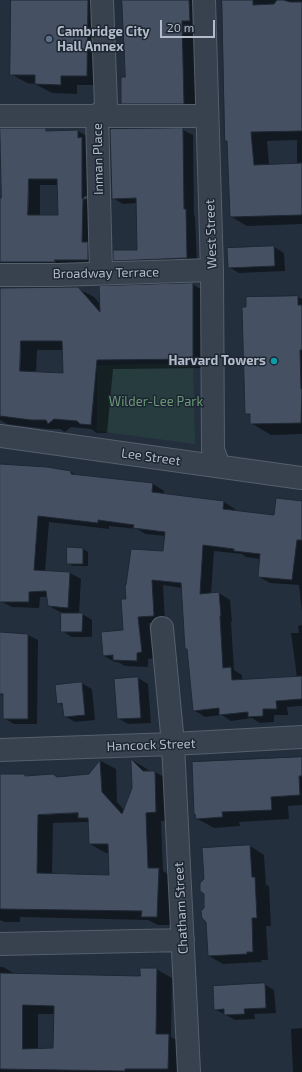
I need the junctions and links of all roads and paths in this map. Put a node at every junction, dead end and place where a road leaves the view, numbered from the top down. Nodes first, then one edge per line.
1 (102, 0) edge
2 (204, 0) edge
3 (97, 115) junction
4 (0, 116) edge
5 (207, 118) junction
6 (212, 270) junction
7 (101, 274) junction
8 (0, 275) edge
9 (0, 436) edge
10 (219, 466) junction
11 (302, 478) edge
12 (162, 628) dead end
13 (302, 737) edge
14 (173, 744) junction
15 (0, 750) edge
16 (183, 940) junction
17 (0, 944) edge
18 (189, 1072) edge

1 - 3 street, Inman Place
2 - 5 street, West Street
3 - 4 street
3 - 5 street
3 - 7 street, Inman Place
5 - 6 street, West Street
6 - 7 street, Broadway Terrace
6 - 10 street, West Street
7 - 8 street, Broadway Terrace
9 - 10 street, Lee Street
10 - 11 street, Lee Street
12 - 14 street, Chatham Street
13 - 14 street, Hancock Street
14 - 15 street, Hancock Street
14 - 16 street, Chatham Street
16 - 17 street
16 - 18 street, Chatham Street

